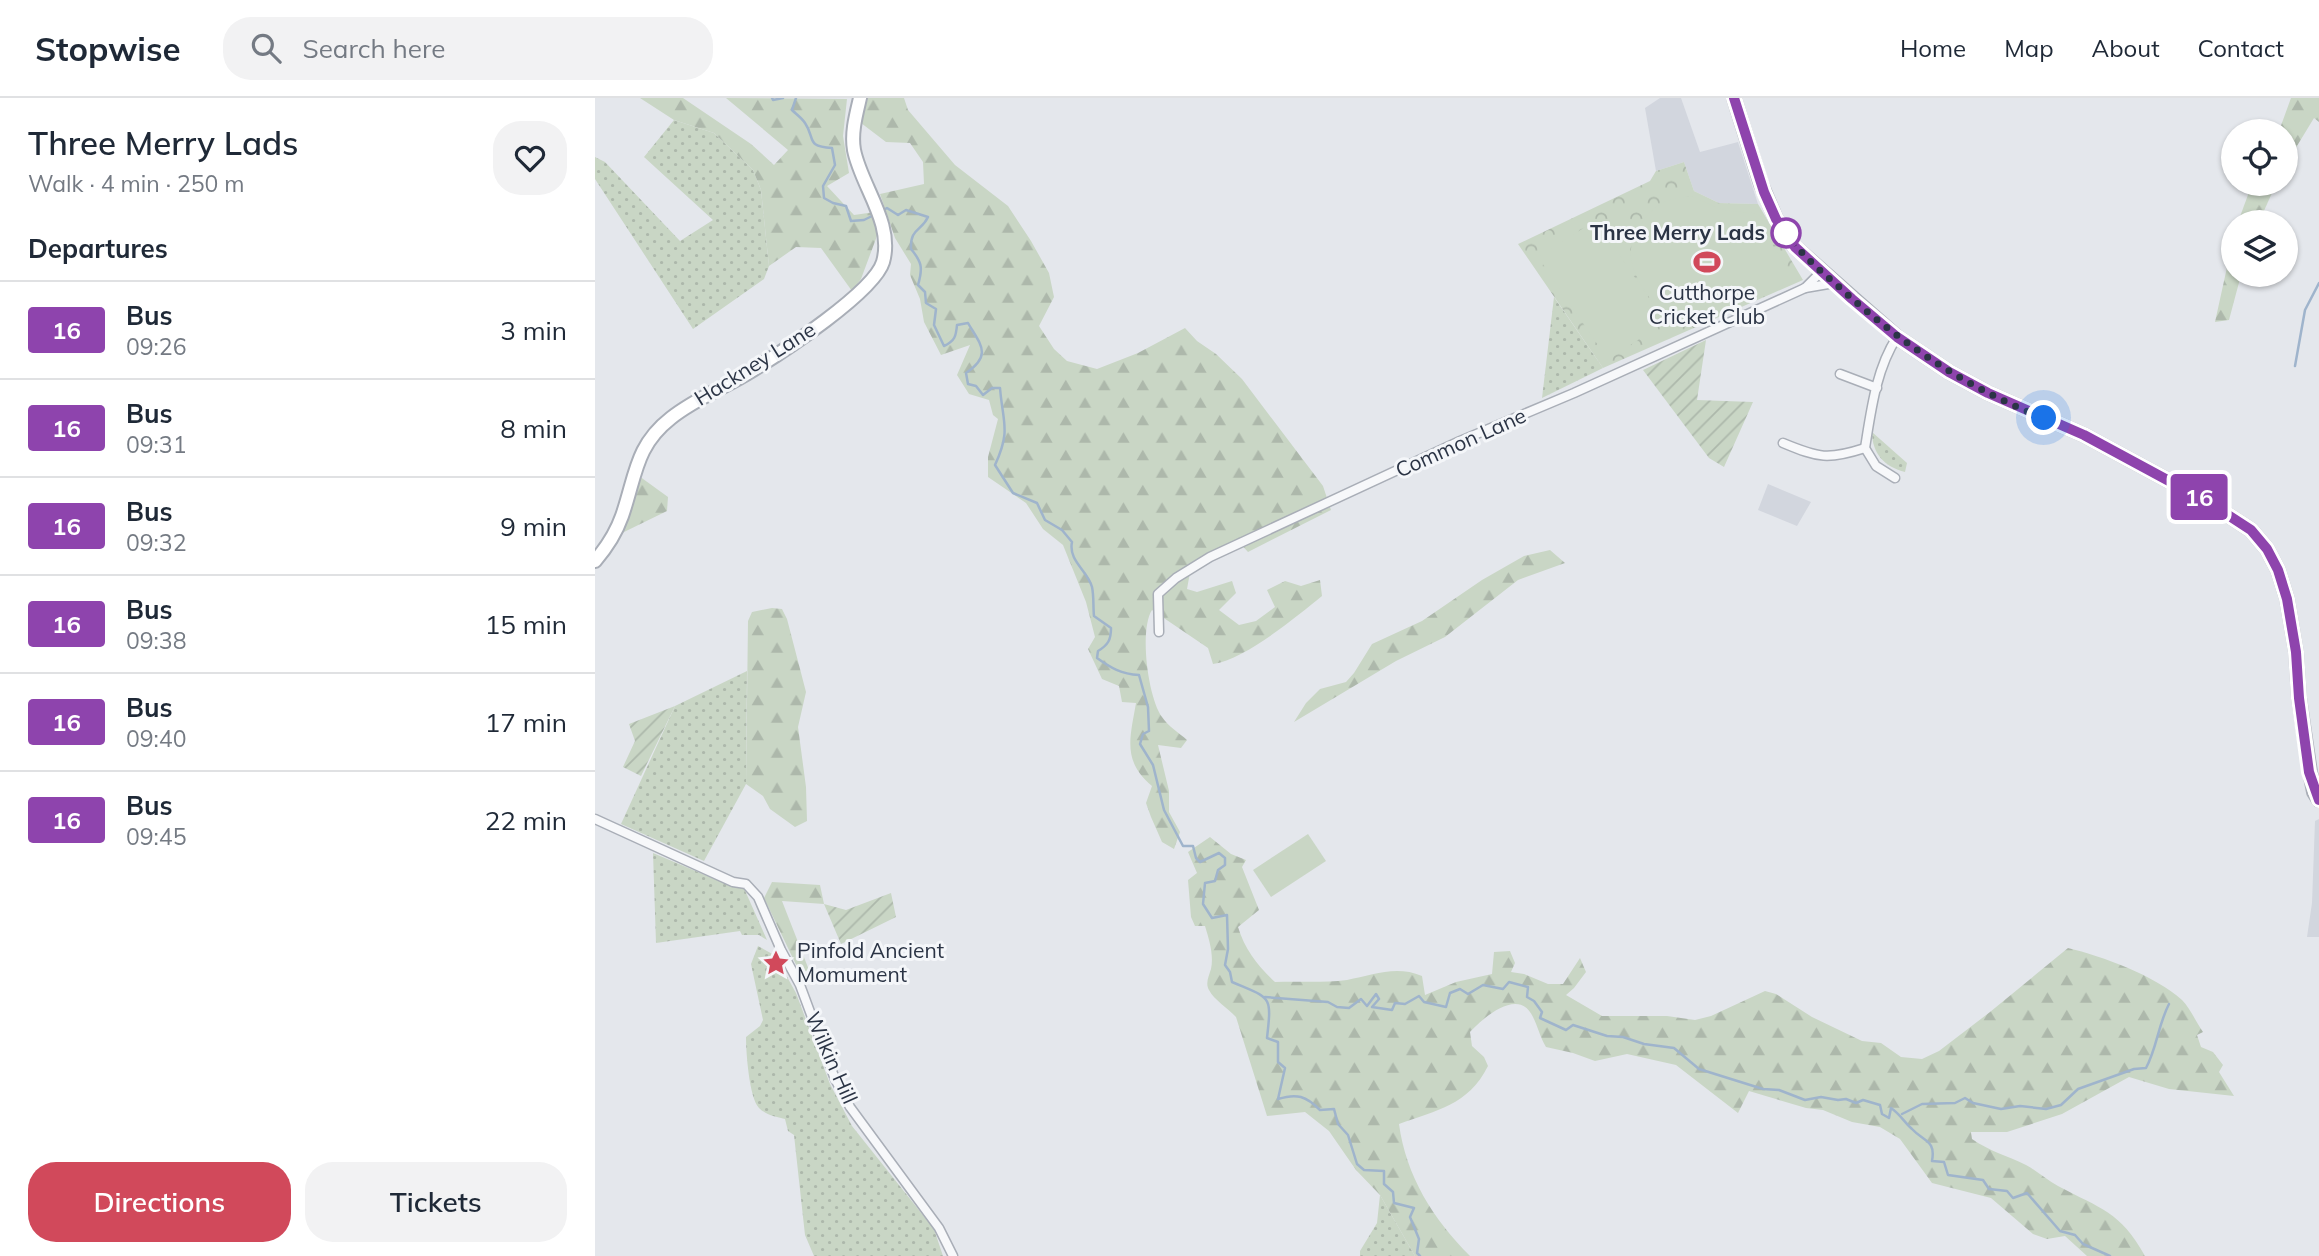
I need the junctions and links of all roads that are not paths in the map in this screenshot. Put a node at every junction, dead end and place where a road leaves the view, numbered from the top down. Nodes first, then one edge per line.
1 (860, 98) edge
2 (1734, 98) edge
3 (1821, 272) junction
4 (1834, 283) junction
5 (1805, 288) junction
6 (1897, 337) junction
7 (1840, 374) dead end
8 (1877, 388) junction
9 (1783, 443) dead end
10 (1865, 448) junction
11 (1895, 478) dead end
12 (595, 561) edge
13 (1159, 632) dead end
14 (2319, 800) edge
15 (595, 819) edge
16 (953, 1256) edge

1 - 12 main road, Hackney Lane
2 - 3 main road
3 - 4 main road
3 - 5 street, Common Lane
4 - 5 street, Common Lane
4 - 6 main road
5 - 13 street, Common Lane
6 - 8 street
6 - 14 main road
7 - 8 street
8 - 10 street
9 - 10 street
10 - 11 street
15 - 16 street, Wilkin Hill

